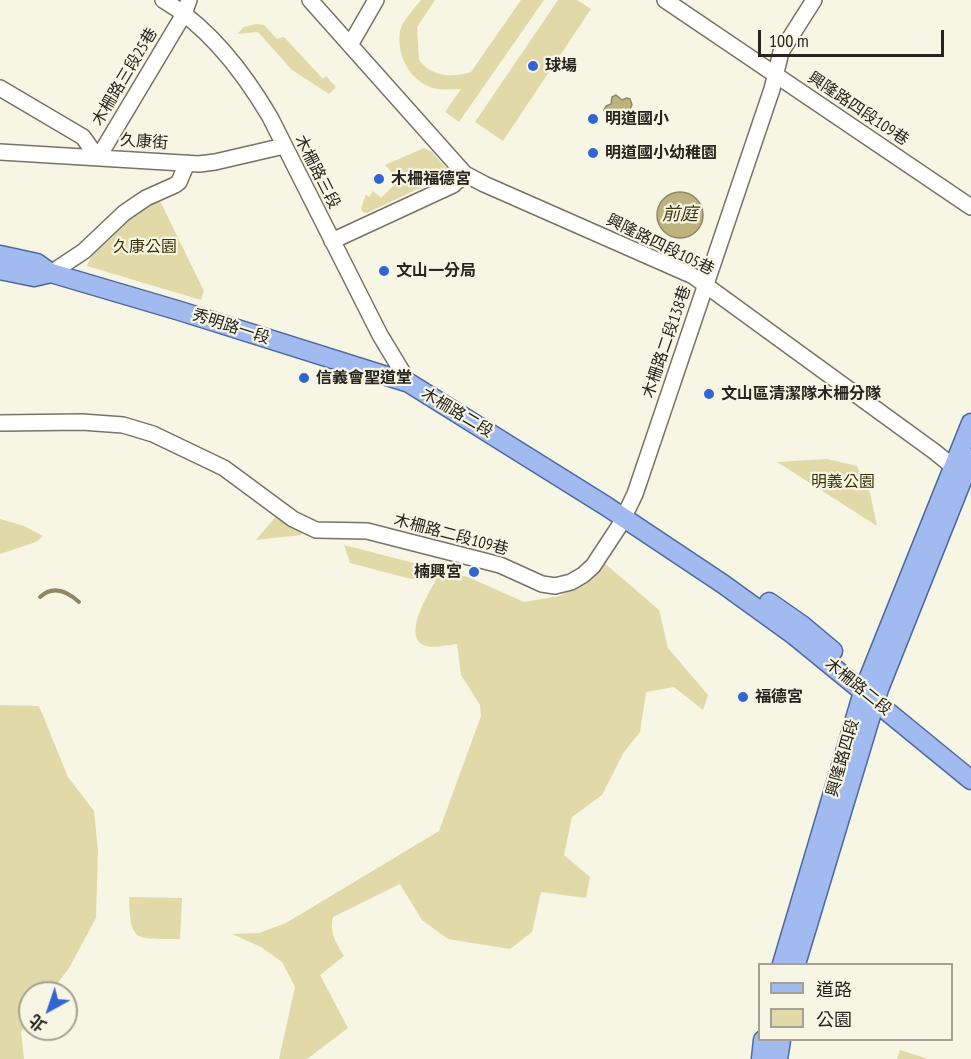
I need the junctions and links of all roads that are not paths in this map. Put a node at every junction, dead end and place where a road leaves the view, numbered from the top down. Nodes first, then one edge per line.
1 (163, 0) edge
2 (310, 0) edge
3 (376, 0) edge
4 (665, 0) edge
5 (814, 0) edge
6 (186, 7) edge
7 (350, 45) junction
8 (776, 75) junction
9 (0, 88) edge
10 (284, 146) junction
11 (0, 152) edge
12 (98, 158) junction
13 (187, 163) junction
14 (465, 174) junction
15 (971, 207) edge
16 (332, 241) junction
17 (0, 255) edge
18 (0, 270) edge
19 (51, 273) junction
20 (706, 285) junction
21 (409, 383) junction
22 (0, 423) edge
23 (971, 423) edge
24 (971, 458) edge
25 (963, 475) edge
26 (626, 512) junction
27 (871, 691) junction
28 (971, 765) edge
29 (971, 780) edge
30 (782, 963) edge
31 (796, 963) edge
32 (763, 1041) edge
33 (781, 1041) edge
34 (761, 1059) edge
35 (778, 1059) edge

1 - 6 street, 木柵路三段
2 - 7 street, 興隆路四段105巷
3 - 7 street
4 - 8 street, 興隆路四段109巷
5 - 8 street, 木柵路二段138巷
6 - 10 street, 木柵路三段
6 - 12 street, 木柵路三段25巷
7 - 14 street, 興隆路四段105巷
8 - 15 street, 興隆路四段109巷
8 - 20 street, 木柵路二段138巷
9 - 12 street
10 - 13 street, 久康街
10 - 16 street, 木柵路三段
11 - 12 street, 久康街
12 - 13 street, 久康街
13 - 19 street
14 - 16 street
14 - 20 street, 興隆路四段105巷
16 - 21 street, 木柵路三段
17 - 19 main road, 秀明路一段
18 - 19 main road, 秀明路一段
19 - 21 main road, 秀明路一段
20 - 25 street, 興隆路四段105巷
20 - 26 street, 木柵路二段138巷
21 - 26 main road, 木柵路二段
22 - 26 street, 木柵路二段109巷
23 - 25 main road, 興隆路四段
24 - 25 main road, 興隆路四段
25 - 27 main road, 興隆路四段
26 - 27 main road, 木柵路二段
27 - 28 main road, 木柵路二段
27 - 29 main road, 木柵路二段
27 - 30 main road, 興隆路四段
27 - 31 main road, 興隆路四段
32 - 34 main road
33 - 35 main road

